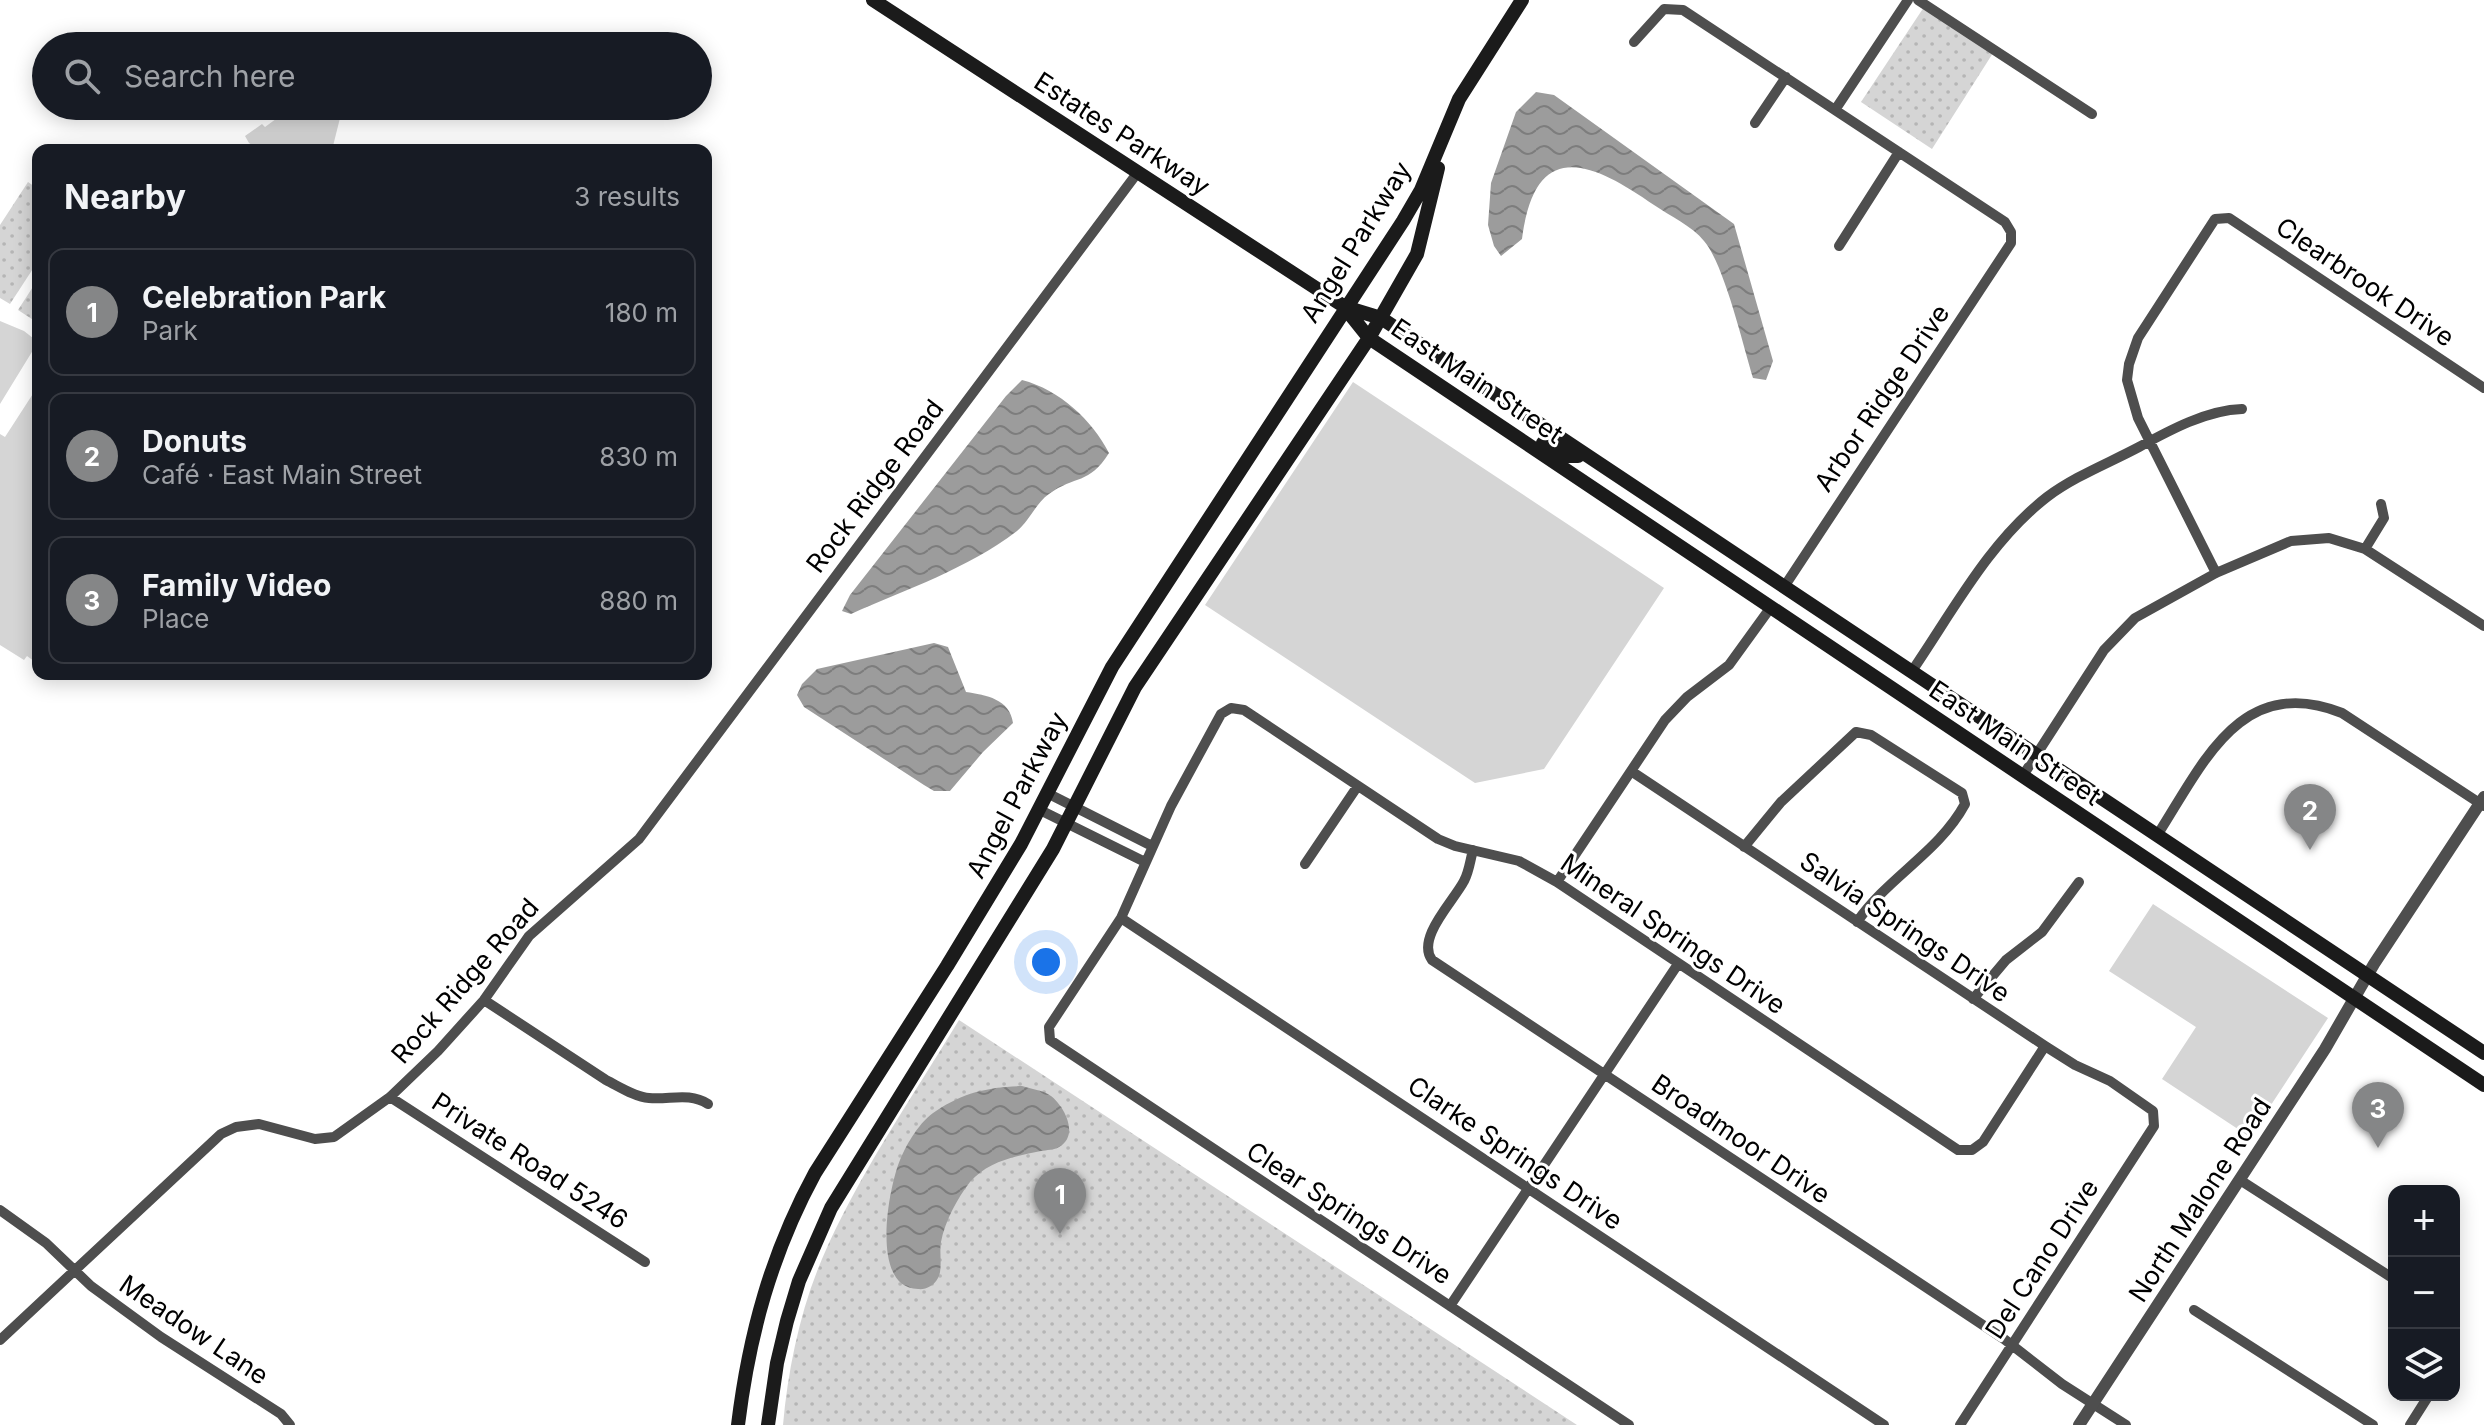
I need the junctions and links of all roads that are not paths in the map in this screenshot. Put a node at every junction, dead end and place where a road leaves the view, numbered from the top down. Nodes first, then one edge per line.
1 (873, 0) edge
2 (1522, 0) edge
3 (1908, 0) edge
4 (1918, 0) edge
5 (1634, 42) dead end
6 (1786, 77) junction
7 (1835, 110) junction
8 (2092, 114) dead end
9 (1755, 123) dead end
10 (1448, 124) junction
11 (1899, 152) junction
12 (1138, 172) junction
13 (1839, 246) dead end
14 (1345, 307) junction
15 (1381, 318) junction
16 (1369, 338) junction
17 (2484, 388) edge
18 (2242, 409) dead end
19 (1485, 415) junction
20 (2150, 441) junction
21 (1582, 452) junction
22 (2381, 504) dead end
23 (2365, 549) junction
24 (2216, 573) junction
25 (1784, 587) junction
26 (1771, 607) junction
27 (2484, 626) edge
28 (1912, 671) junction
29 (2037, 754) junction
30 (1631, 771) junction
31 (2022, 777) junction
32 (1357, 787) junction
33 (1049, 794) junction
34 (2483, 802) edge
35 (1074, 807) junction
36 (1040, 810) junction
37 (1066, 824) junction
38 (2158, 834) junction
39 (1152, 846) junction
40 (1744, 847) junction
41 (1473, 850) junction
42 (1145, 862) junction
43 (1305, 864) dead end
44 (1557, 882) junction
45 (2079, 882) dead end
46 (1121, 918) junction
47 (1857, 922) junction
48 (1678, 964) junction
49 (2368, 976) junction
50 (1973, 999) junction
51 (2356, 999) junction
52 (484, 1000) junction
53 (2045, 1046) junction
54 (2484, 1053) edge
55 (1604, 1074) junction
56 (2484, 1085) edge
57 (390, 1097) junction
58 (708, 1104) dead end
59 (2155, 1116) joint
60 (2240, 1180) junction
61 (1528, 1188) junction
62 (0, 1210) edge
63 (645, 1262) dead end
64 (74, 1271) junction
65 (2388, 1275) edge
66 (1450, 1306) junction
67 (2194, 1310) dead end
68 (0, 1340) edge
69 (2012, 1345) junction
70 (2425, 1401) edge
71 (2093, 1404) junction
72 (290, 1425) edge
73 (738, 1425) edge
74 (768, 1425) edge
75 (1629, 1425) edge
76 (1884, 1425) edge
77 (1960, 1425) edge
78 (2079, 1425) edge
79 (2126, 1425) edge
80 (2373, 1425) edge
81 (2410, 1425) edge

1 - 12 main road, Estates Parkway
2 - 10 main road
3 - 7 street
4 - 8 street
5 - 6 street
6 - 7 street
6 - 9 street
7 - 11 street
10 - 14 main road, Angel Parkway
10 - 15 main road, Angel Parkway
11 - 13 street
11 - 25 street, Arbor Ridge Drive
12 - 14 main road, Estates Parkway
12 - 52 street, Rock Ridge Road
14 - 15 main road, East Main Street
14 - 16 main road, East Main Street
14 - 33 main road, Angel Parkway
15 - 16 main road, Angel Parkway
15 - 21 main road, East Main Street
16 - 19 main road, East Main Street
16 - 35 main road, Angel Parkway
17 - 20 street, Clearbrook Drive
18 - 20 street
19 - 21 main road
19 - 26 main road, East Main Street
20 - 24 street
20 - 28 street
21 - 25 main road, East Main Street
22 - 23 street
23 - 24 street
23 - 27 street
24 - 29 street
25 - 26 main road
25 - 28 main road, East Main Street
26 - 30 street
26 - 31 main road, East Main Street
28 - 29 main road, East Main Street
29 - 31 street
29 - 38 main road, East Main Street
30 - 40 street, Salvia Springs Drive
30 - 44 street
31 - 51 main road, East Main Street
32 - 39 street, Mineral Springs Drive
32 - 41 street, Mineral Springs Drive
32 - 43 street
33 - 35 street
33 - 36 main road, Angel Parkway
34 - 38 street
34 - 49 street, North Malone Road
35 - 37 main road, Angel Parkway
35 - 39 street
36 - 37 street
36 - 73 main road, Angel Parkway
37 - 42 street
37 - 74 main road, Angel Parkway
38 - 49 main road, East Main Street
39 - 42 street
40 - 47 street, Salvia Springs Drive
40 - 47 street
41 - 44 street, Mineral Springs Drive
41 - 55 street, Broadmoor Drive
42 - 46 street
44 - 48 street, Mineral Springs Drive
45 - 50 street
46 - 61 street, Clarke Springs Drive
46 - 66 street, Clear Springs Drive
47 - 50 street, Salvia Springs Drive
48 - 53 street, Mineral Springs Drive
48 - 55 street
49 - 51 street, North Malone Road
49 - 54 main road, East Main Street
50 - 53 street, Salvia Springs Drive
51 - 56 main road, East Main Street
51 - 60 street, North Malone Road
52 - 57 street, Rock Ridge Road
52 - 58 street
53 - 59 street, Salvia Springs Drive
55 - 61 street
55 - 69 street, Broadmoor Drive
57 - 63 street, Private Road 5246
57 - 64 street, Rock Ridge Road
59 - 69 street, Del Cano Drive
60 - 65 street
60 - 71 street, North Malone Road
61 - 66 street
61 - 76 street, Clarke Springs Drive
62 - 64 street, Meadow Lane
64 - 68 street, Rock Ridge Road
64 - 72 street, Meadow Lane
66 - 75 street, Clear Springs Drive
67 - 80 street
69 - 71 street, Broadmoor Drive
69 - 77 street, Del Cano Drive
70 - 81 street
71 - 78 street, North Malone Road
71 - 79 street, Broadmoor Drive

